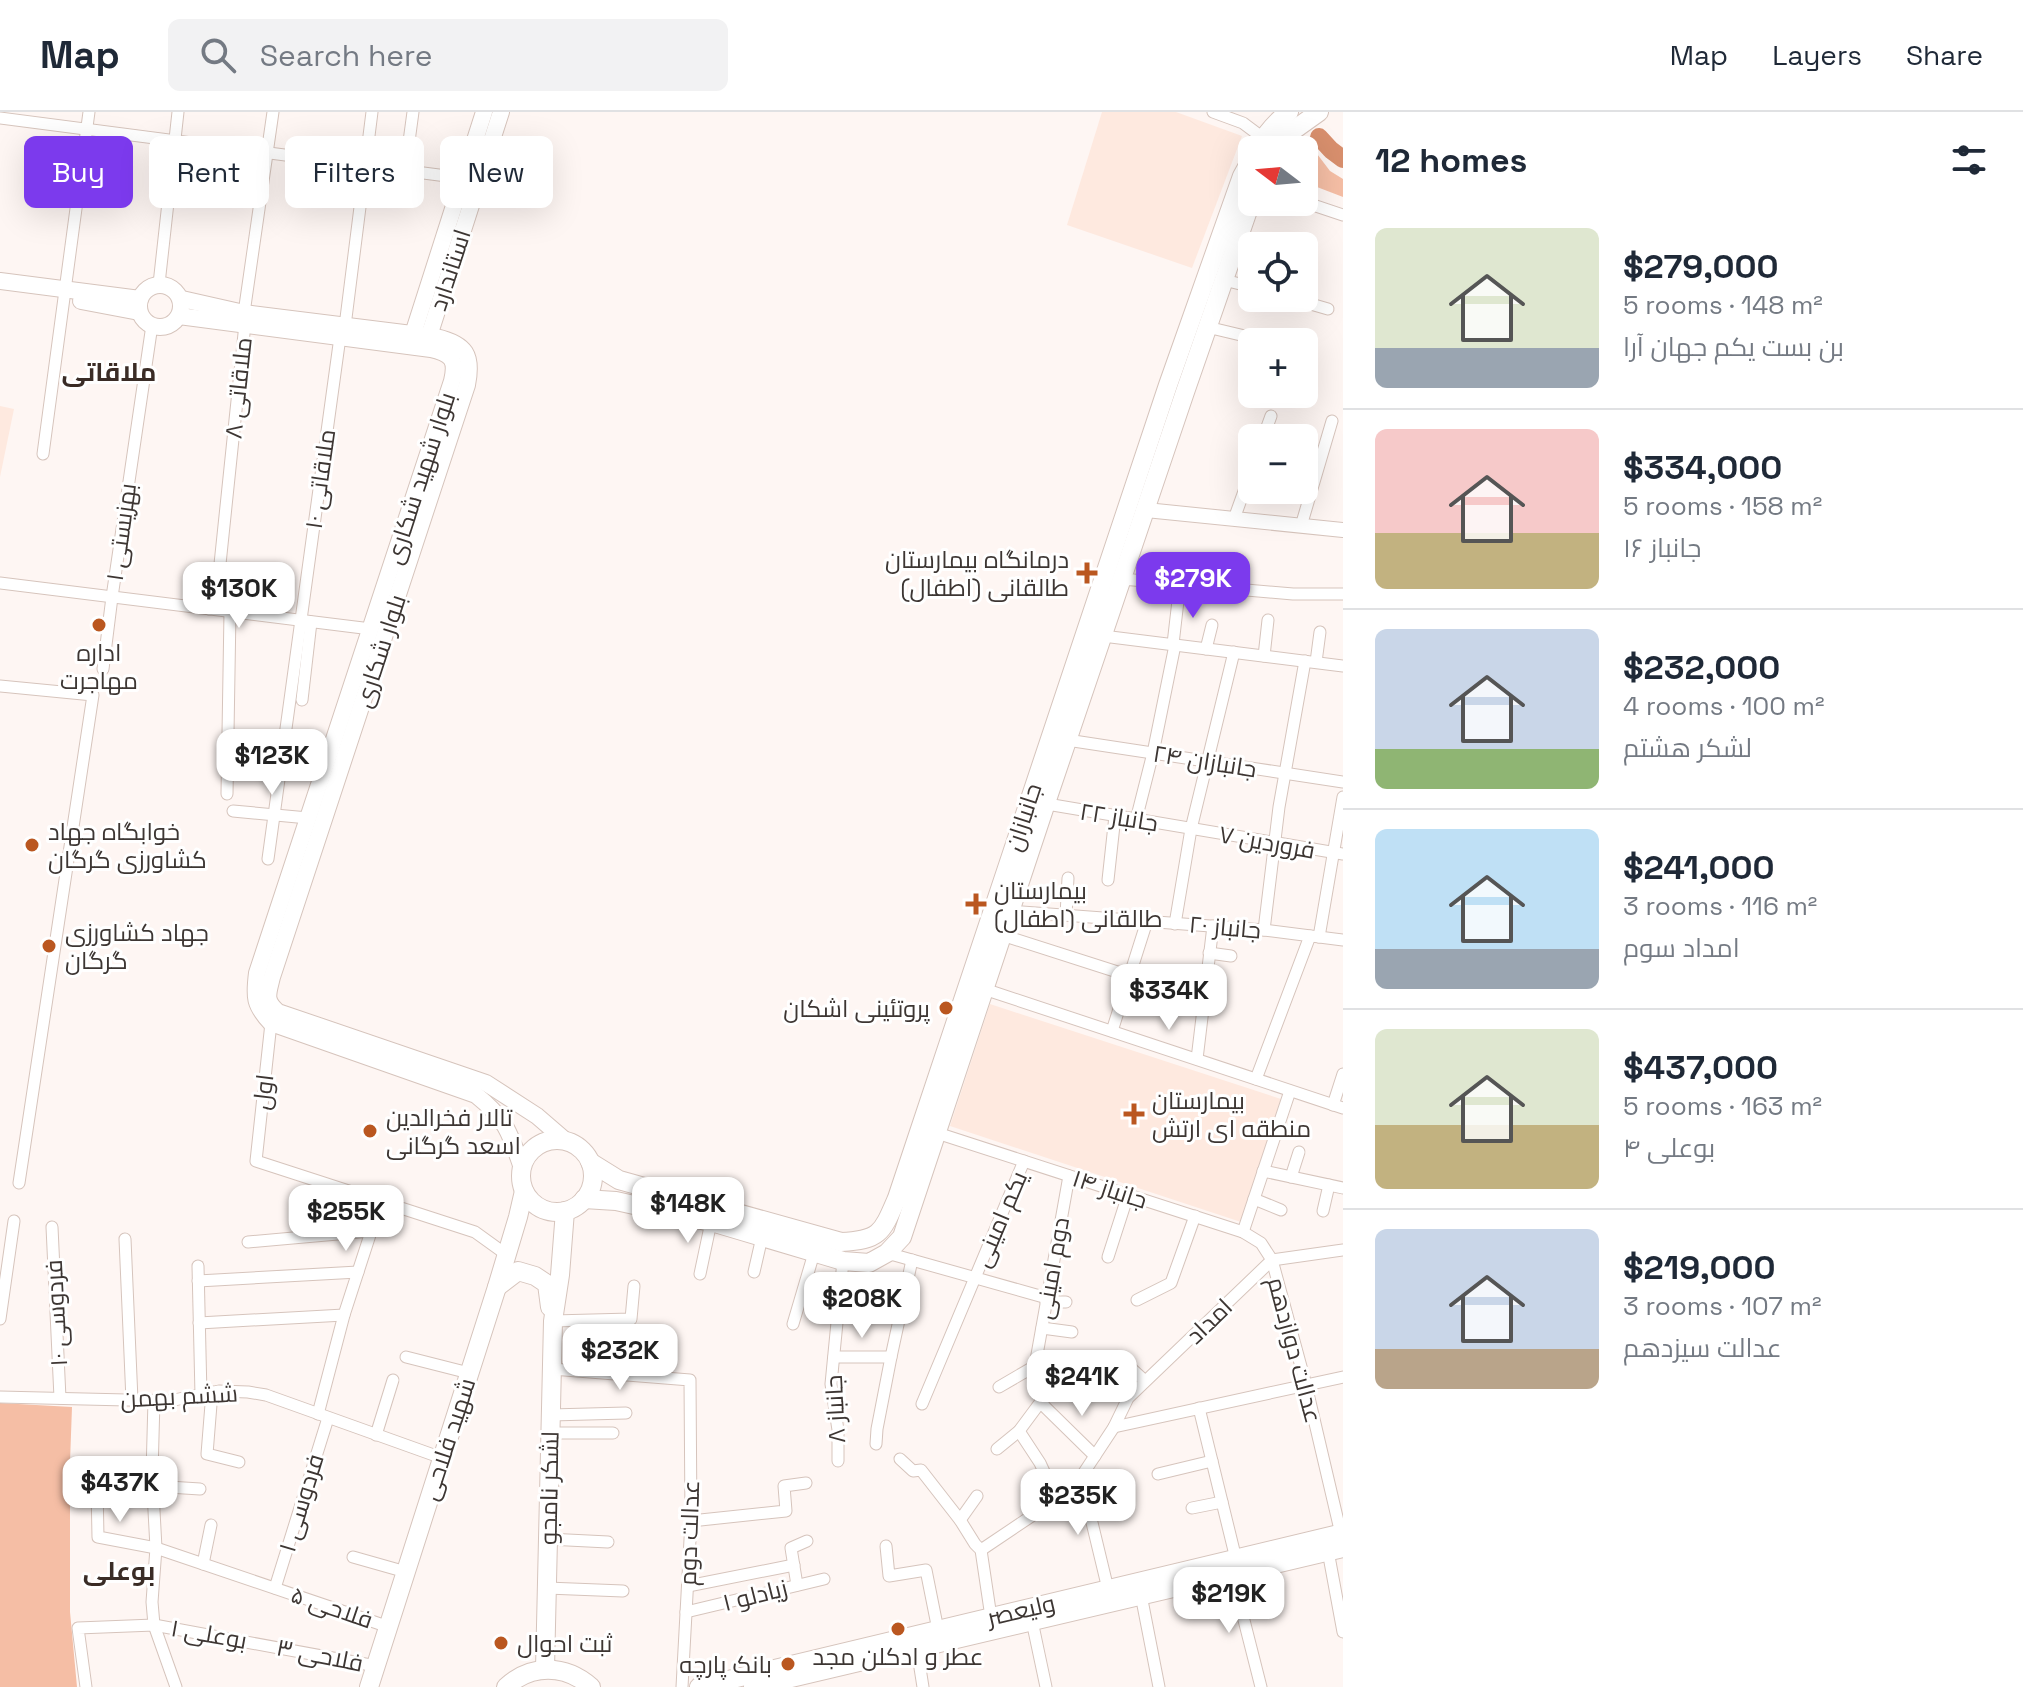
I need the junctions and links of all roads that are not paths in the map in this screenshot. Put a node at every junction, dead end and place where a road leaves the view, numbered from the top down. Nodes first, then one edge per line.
1 (89, 112) edge
2 (178, 112) edge
3 (273, 112) edge
4 (372, 112) edge
5 (413, 112) edge
6 (484, 112) edge
7 (501, 112) edge
8 (1213, 112) edge
9 (1289, 112) edge
10 (1319, 112) edge
11 (0, 115) edge
12 (87, 130) junction
13 (176, 136) edge
14 (369, 136) edge
15 (410, 136) edge
16 (476, 136) edge
17 (1255, 136) edge
18 (1270, 136) edge
19 (1284, 136) edge
20 (149, 138) edge
21 (269, 145) edge
22 (1238, 189) edge
23 (1318, 207) edge
24 (168, 208) edge
25 (260, 208) edge
26 (359, 208) edge
27 (454, 208) edge
28 (1343, 215) edge
29 (1246, 216) edge
30 (1224, 280) junction
31 (0, 281) edge
32 (159, 284) junction
33 (1238, 284) edge
34 (0, 291) edge
35 (64, 293) junction
36 (140, 305) junction
37 (1318, 306) edge
38 (180, 308) junction
39 (1328, 309) dead end
40 (428, 314) junction
41 (244, 319) junction
42 (152, 325) junction
43 (1207, 327) junction
44 (342, 331) junction
45 (1238, 334) edge
46 (420, 339) junction
47 (1170, 406) junction
48 (1271, 416) dead end
49 (1332, 421) dead end
50 (1268, 424) edge
51 (43, 454) dead end
52 (1239, 504) edge
53 (1146, 510) junction
54 (1234, 519) junction
55 (1301, 526) junction
56 (1343, 530) edge
57 (1122, 579) junction
58 (0, 583) edge
59 (1179, 592) dead end
60 (1343, 594) edge
61 (112, 597) junction
62 (209, 609) junction
63 (230, 612) junction
64 (1268, 620) dead end
65 (308, 621) junction
66 (1212, 625) dead end
67 (371, 629) junction
68 (1320, 632) dead end
69 (1103, 636) junction
70 (1174, 644) junction
71 (1206, 649) junction
72 (1234, 652) junction
73 (1264, 656) junction
74 (1310, 662) junction
75 (1343, 666) edge
76 (103, 669) dead end
77 (0, 686) edge
78 (302, 700) dead end
79 (1067, 740) junction
80 (1153, 753) junction
81 (1209, 762) junction
82 (1285, 773) junction
83 (1343, 782) edge
84 (227, 794) dead end
85 (1343, 797) edge
86 (322, 802) junction
87 (1037, 802) junction
88 (233, 811) dead end
89 (1115, 816) junction
90 (308, 818) junction
91 (1136, 820) junction
92 (1191, 829) junction
93 (1274, 843) junction
94 (1338, 854) edge
95 (1068, 878) dead end
96 (1108, 880) dead end
97 (1010, 911) junction
98 (1066, 915) junction
99 (1147, 921) junction
100 (1175, 924) junction
101 (1213, 926) junction
102 (1264, 930) junction
103 (1002, 935) junction
104 (1315, 936) junction
105 (1343, 940) edge
106 (1209, 953) junction
107 (1231, 956) dead end
108 (1130, 976) junction
109 (984, 989) junction
110 (271, 1023) junction
111 (1112, 1031) junction
112 (1197, 1059) junction
113 (949, 1067) junction
114 (1343, 1074) edge
115 (1256, 1079) junction
116 (1290, 1091) junction
117 (1338, 1107) edge
118 (937, 1133) junction
119 (566, 1141) junction
120 (1299, 1152) dead end
121 (1024, 1161) junction
122 (590, 1162) junction
123 (522, 1168) junction
124 (1263, 1171) junction
125 (1069, 1176) junction
126 (1291, 1177) junction
127 (19, 1183) dead end
128 (1329, 1185) junction
129 (1343, 1188) edge
130 (524, 1191) junction
131 (1128, 1195) junction
132 (584, 1199) junction
133 (1254, 1199) junction
134 (381, 1201) junction
135 (661, 1202) junction
136 (1281, 1210) dead end
137 (565, 1211) junction
138 (1323, 1211) dead end
139 (1195, 1216) junction
140 (14, 1221) dead end
141 (711, 1222) junction
142 (52, 1227) dead end
143 (371, 1231) junction
144 (1243, 1232) junction
145 (6, 1237) edge
146 (762, 1237) junction
147 (125, 1239) dead end
148 (248, 1242) dead end
149 (1343, 1250) edge
150 (814, 1253) junction
151 (887, 1253) junction
152 (507, 1255) junction
153 (1108, 1257) dead end
154 (912, 1260) junction
155 (1272, 1260) junction
156 (843, 1261) junction
157 (198, 1266) dead end
158 (3, 1272) edge
159 (358, 1272) junction
160 (754, 1272) dead end
161 (700, 1274) dead end
162 (976, 1277) junction
163 (198, 1281) junction
164 (634, 1286) dead end
165 (497, 1287) junction
166 (1047, 1300) junction
167 (1137, 1300) dead end
168 (1066, 1302) dead end
169 (1, 1311) edge
170 (344, 1315) junction
171 (553, 1321) junction
172 (199, 1323) junction
173 (793, 1324) dead end
174 (1042, 1328) junction
175 (1072, 1332) dead end
176 (406, 1357) dead end
177 (834, 1357) junction
178 (891, 1357) junction
179 (1035, 1366) junction
180 (552, 1369) junction
181 (469, 1373) junction
182 (1343, 1377) edge
183 (393, 1380) dead end
184 (1145, 1381) junction
185 (1306, 1385) junction
186 (999, 1387) dead end
187 (206, 1394) junction
188 (0, 1397) edge
189 (60, 1398) junction
190 (132, 1400) junction
191 (154, 1400) junction
192 (1043, 1403) junction
193 (922, 1404) dead end
194 (1199, 1408) junction
195 (626, 1413) dead end
196 (323, 1416) junction
197 (551, 1424) junction
198 (1114, 1427) junction
199 (1019, 1431) junction
200 (613, 1433) dead end
201 (376, 1435) junction
202 (876, 1444) dead end
203 (997, 1449) dead end
204 (1095, 1456) junction
205 (442, 1458) junction
206 (900, 1459) dead end
207 (838, 1461) dead end
208 (1212, 1461) junction
209 (239, 1462) dead end
210 (1158, 1474) dead end
211 (1081, 1477) junction
212 (806, 1483) dead end
213 (153, 1486) junction
214 (97, 1487) dead end
215 (200, 1489) dead end
216 (977, 1496) dead end
217 (1222, 1502) junction
218 (1045, 1507) junction
219 (1192, 1508) dead end
220 (960, 1520) junction
221 (691, 1521) junction
222 (211, 1525) dead end
223 (548, 1539) junction
224 (807, 1541) dead end
225 (608, 1542) dead end
226 (1339, 1542) edge
227 (886, 1546) dead end
228 (156, 1548) junction
229 (981, 1550) junction
230 (353, 1557) dead end
231 (203, 1564) junction
232 (794, 1565) junction
233 (1234, 1566) junction
234 (406, 1572) junction
235 (824, 1579) dead end
236 (797, 1585) junction
237 (688, 1586) junction
238 (275, 1588) junction
239 (547, 1588) junction
240 (1108, 1589) junction
241 (623, 1591) dead end
242 (1141, 1595) junction
243 (686, 1612) junction
244 (991, 1617) junction
245 (1032, 1621) junction
246 (154, 1625) junction
247 (389, 1627) junction
248 (938, 1630) junction
249 (1343, 1632) edge
250 (265, 1644) joint
251 (917, 1649) junction
252 (545, 1664) junction
253 (376, 1666) junction
254 (801, 1682) edge
255 (86, 1687) edge
256 (176, 1687) edge
257 (369, 1687) edge
258 (497, 1687) edge
259 (506, 1687) edge
260 (591, 1687) edge
261 (682, 1687) edge
262 (699, 1687) edge
263 (753, 1687) edge
264 (923, 1687) edge
265 (1046, 1687) edge
266 (1159, 1687) edge
267 (1261, 1687) edge

1 - 12 street
2 - 13 street
3 - 21 street, ملاقاتی ۸
4 - 14 street, ۱۰ ملاقاتی
5 - 15 street
6 - 16 main road, استاندارد
7 - 40 main road, استاندارد
8 - 17 street
9 - 18 main road
10 - 19 main road
11 - 12 street
12 - 20 street
12 - 35 street
22 - 47 main road, جانبازان
23 - 28 street
24 - 32 street
25 - 41 street, ملاقاتی ۸
26 - 44 street, ۱۰ ملاقاتی
27 - 40 main road, استاندارد
29 - 30 main road, جانبازان
30 - 33 street
30 - 43 main road, جانبازان
31 - 35 main road
32 - 36 main road
32 - 38 main road
34 - 35 main road
35 - 36 main road
35 - 51 street
36 - 42 main road
37 - 39 street
38 - 41 main road, بلوار شکاری
38 - 42 main road
40 - 46 main road, استاندارد
41 - 44 main road, بلوار شکاری
41 - 62 street, ملاقاتی ۸
42 - 61 street, بهزیستی ۱
43 - 45 street
43 - 47 main road, جانبازان
44 - 46 main road, بلوار شکاری
44 - 65 street, ۱۰ ملاقاتی
46 - 67 main road, بلوار شهید شکاری
46 - 86 main road, بلوار شکاری
47 - 53 main road, جانبازان
47 - 87 main road, جانبازان
48 - 50 street
49 - 55 street
52 - 54 street
53 - 54 street
53 - 57 main road, جانبازان
54 - 55 street
55 - 56 street
57 - 60 street
57 - 69 main road, جانبازان
58 - 61 street
59 - 70 street
61 - 62 street
61 - 76 street, بهزیستی ۱
62 - 63 street
63 - 65 street
63 - 84 street
64 - 73 street
65 - 67 street
65 - 78 street
66 - 71 street
67 - 86 main road, بلوار شهید شکاری
68 - 74 street
69 - 70 street
69 - 79 main road, جانبازان
70 - 71 street
70 - 80 street
71 - 72 street
72 - 73 street
72 - 81 street
73 - 74 street
74 - 75 street
74 - 82 street
77 - 127 street
79 - 80 street, جانبازان ۲۴
79 - 87 main road, جانبازان
80 - 81 street, جانبازان ۲۴
80 - 91 street
81 - 82 street, جانبازان ۲۴
81 - 92 street
82 - 83 street, جانبازان ۲۴
82 - 93 street
85 - 94 street
86 - 90 main road, بلوار شهید شکاری
86 - 119 main road, بلوار شکاری
87 - 89 street, ۲۲ جانباز
87 - 97 main road, جانبازان
87 - 113 main road, جانبازان
88 - 90 street
89 - 91 street, ۲۲ جانباز
89 - 96 street
90 - 110 main road, بلوار شهید شکاری
91 - 92 street, ۲۲ جانباز
92 - 93 street, فروردین ۷
92 - 100 street
93 - 94 street, فروردین ۷
93 - 102 street
94 - 104 street
95 - 98 street
97 - 98 street, ۲۰ جانباز
97 - 103 main road, جانبازان
98 - 99 street, ۲۰ جانباز
99 - 100 street, ۲۰ جانباز
99 - 108 street
100 - 101 street, ۲۰ جانباز
101 - 102 street, ۲۰ جانباز
101 - 106 street
102 - 104 street, ۲۰ جانباز
103 - 108 street
103 - 109 main road, جانبازان
104 - 105 street, ۲۰ جانباز
104 - 115 street
106 - 107 street
106 - 112 street
108 - 111 street
109 - 111 street
109 - 113 main road, جانبازان
110 - 123 main road
110 - 134 street, اول
111 - 112 street
112 - 115 street
113 - 118 main road, جانبازان
113 - 135 main road, جانبازان
114 - 117 street
115 - 116 street
116 - 117 street
116 - 124 street
118 - 121 street, جانباز ۱۴
118 - 151 main road, جانبازان
119 - 122 main road
119 - 123 main road
120 - 126 street
121 - 125 street, جانباز ۱۴
121 - 162 street, یکم امینی
122 - 132 main road
122 - 135 main road, جانبازان
123 - 130 main road
124 - 126 street
124 - 133 street
125 - 131 street, جانباز ۱۴
125 - 166 street, دوم امینی
126 - 128 street
128 - 129 street
128 - 138 street
130 - 137 main road
130 - 152 main road, شهید فلاحی
131 - 139 street, جانباز ۱۴
131 - 153 street
132 - 135 main road, جانبازان
132 - 137 main road
133 - 136 street
133 - 144 street
134 - 143 street, ۱ فردوسی
134 - 152 street
135 - 141 main road, جانبازان
137 - 171 main road, لشکر نامجو
139 - 144 street, جانباز ۱۴
139 - 167 street
140 - 145 street
141 - 146 main road, جانبازان
141 - 161 street
142 - 189 street, ۱۰ فردوسی
143 - 148 street
143 - 159 street, ۱ فردوسی
144 - 155 street, جانباز ۱۴
145 - 158 street
146 - 150 main road, جانبازان
146 - 160 street
147 - 190 street
149 - 155 street
150 - 156 main road, جانبازان
150 - 173 street
151 - 154 street
151 - 156 main road, جانبازان
152 - 165 main road, شهید فلاحی
154 - 162 street
154 - 178 street
155 - 184 street, امداد
155 - 185 street, عدالت دوازدهم
156 - 177 street, جانباز ۸
157 - 163 street
158 - 169 street
159 - 163 street
159 - 170 street, ۱ فردوسی
162 - 166 street
162 - 193 street, یکم امینی
163 - 172 street
164 - 171 street
165 - 171 main road
165 - 181 main road, شهید فلاحی
166 - 168 street
166 - 174 street, دوم امینی
170 - 172 street
170 - 196 street, ۱ فردوسی
171 - 180 main road, لشکر نامجو
172 - 187 street
174 - 175 street
174 - 179 street, دوم امینی
176 - 181 street
177 - 178 street
177 - 207 street, جانباز ۸
178 - 202 street
179 - 184 street
179 - 186 street
179 - 192 street, دوم امینی
180 - 197 main road, لشکر نامجو
180 - 221 street, عدالت دوم
181 - 205 main road, شهید فلاحی
182 - 185 street
183 - 201 street
184 - 198 street, امداد
185 - 194 street
185 - 226 street, عدالت دوازدهم
187 - 191 street, ششم بهمن
187 - 196 street, ششم بهمن
187 - 209 street
188 - 189 street, ششم بهمن
189 - 190 street, ششم بهمن
190 - 191 street, ششم بهمن
191 - 213 street
192 - 199 street
192 - 204 street
194 - 198 street
194 - 208 street
195 - 197 street
196 - 201 street, ششم بهمن
196 - 238 street, ۱ فردوسی
197 - 200 street
197 - 223 main road, لشکر نامجو
198 - 204 street, امداد
199 - 203 street
199 - 218 street
201 - 205 street, ششم بهمن
204 - 211 street, امداد
205 - 234 main road, شهید فلاحی
206 - 220 street
208 - 210 street
208 - 217 street
211 - 218 street, امداد
211 - 240 street
212 - 221 street
213 - 215 street
213 - 228 street
214 - 228 street, ۵ فلاحی
216 - 220 street
217 - 219 street
217 - 233 street
218 - 229 street, امداد
220 - 229 street
221 - 237 street, عدالت دوم
222 - 231 street
223 - 225 street
223 - 239 main road, لشکر نامجو
224 - 232 street
226 - 233 main road, ولیعصر
226 - 249 street, عدالت دوازدهم
227 - 248 street
228 - 231 street, ۵ فلاحی
228 - 246 street
229 - 244 street
230 - 234 street
231 - 238 street, ۵ فلاحی
232 - 236 street
232 - 237 street
233 - 240 main road, ولیعصر
233 - 242 main road, ولیعصر
233 - 267 street
234 - 247 main road, شهید فلاحی
235 - 236 street, زیادلو ۱
236 - 243 street, زیادلو ۱
237 - 243 street, عدالت دوم
238 - 247 street, ۵ فلاحی
239 - 241 street
239 - 252 main road, لشکر نامجو
240 - 244 main road, ولیعصر
242 - 245 main road, ولیعصر
242 - 266 street
243 - 261 street, عدالت دوم
244 - 248 main road, ولیعصر
245 - 251 main road, ولیعصر
245 - 265 street
246 - 250 street, ۱ بوعلی
246 - 255 street, ۱ بوعلی
246 - 256 street
247 - 253 main road, شهید فلاحی
248 - 262 main road, ولیعصر
250 - 253 street, ۳ فلاحی
251 - 254 main road, ولیعصر
251 - 264 street
252 - 258 main road
252 - 259 main road
252 - 260 main road
253 - 257 main road, شهید فلاحی
254 - 263 main road, ولیعصر

